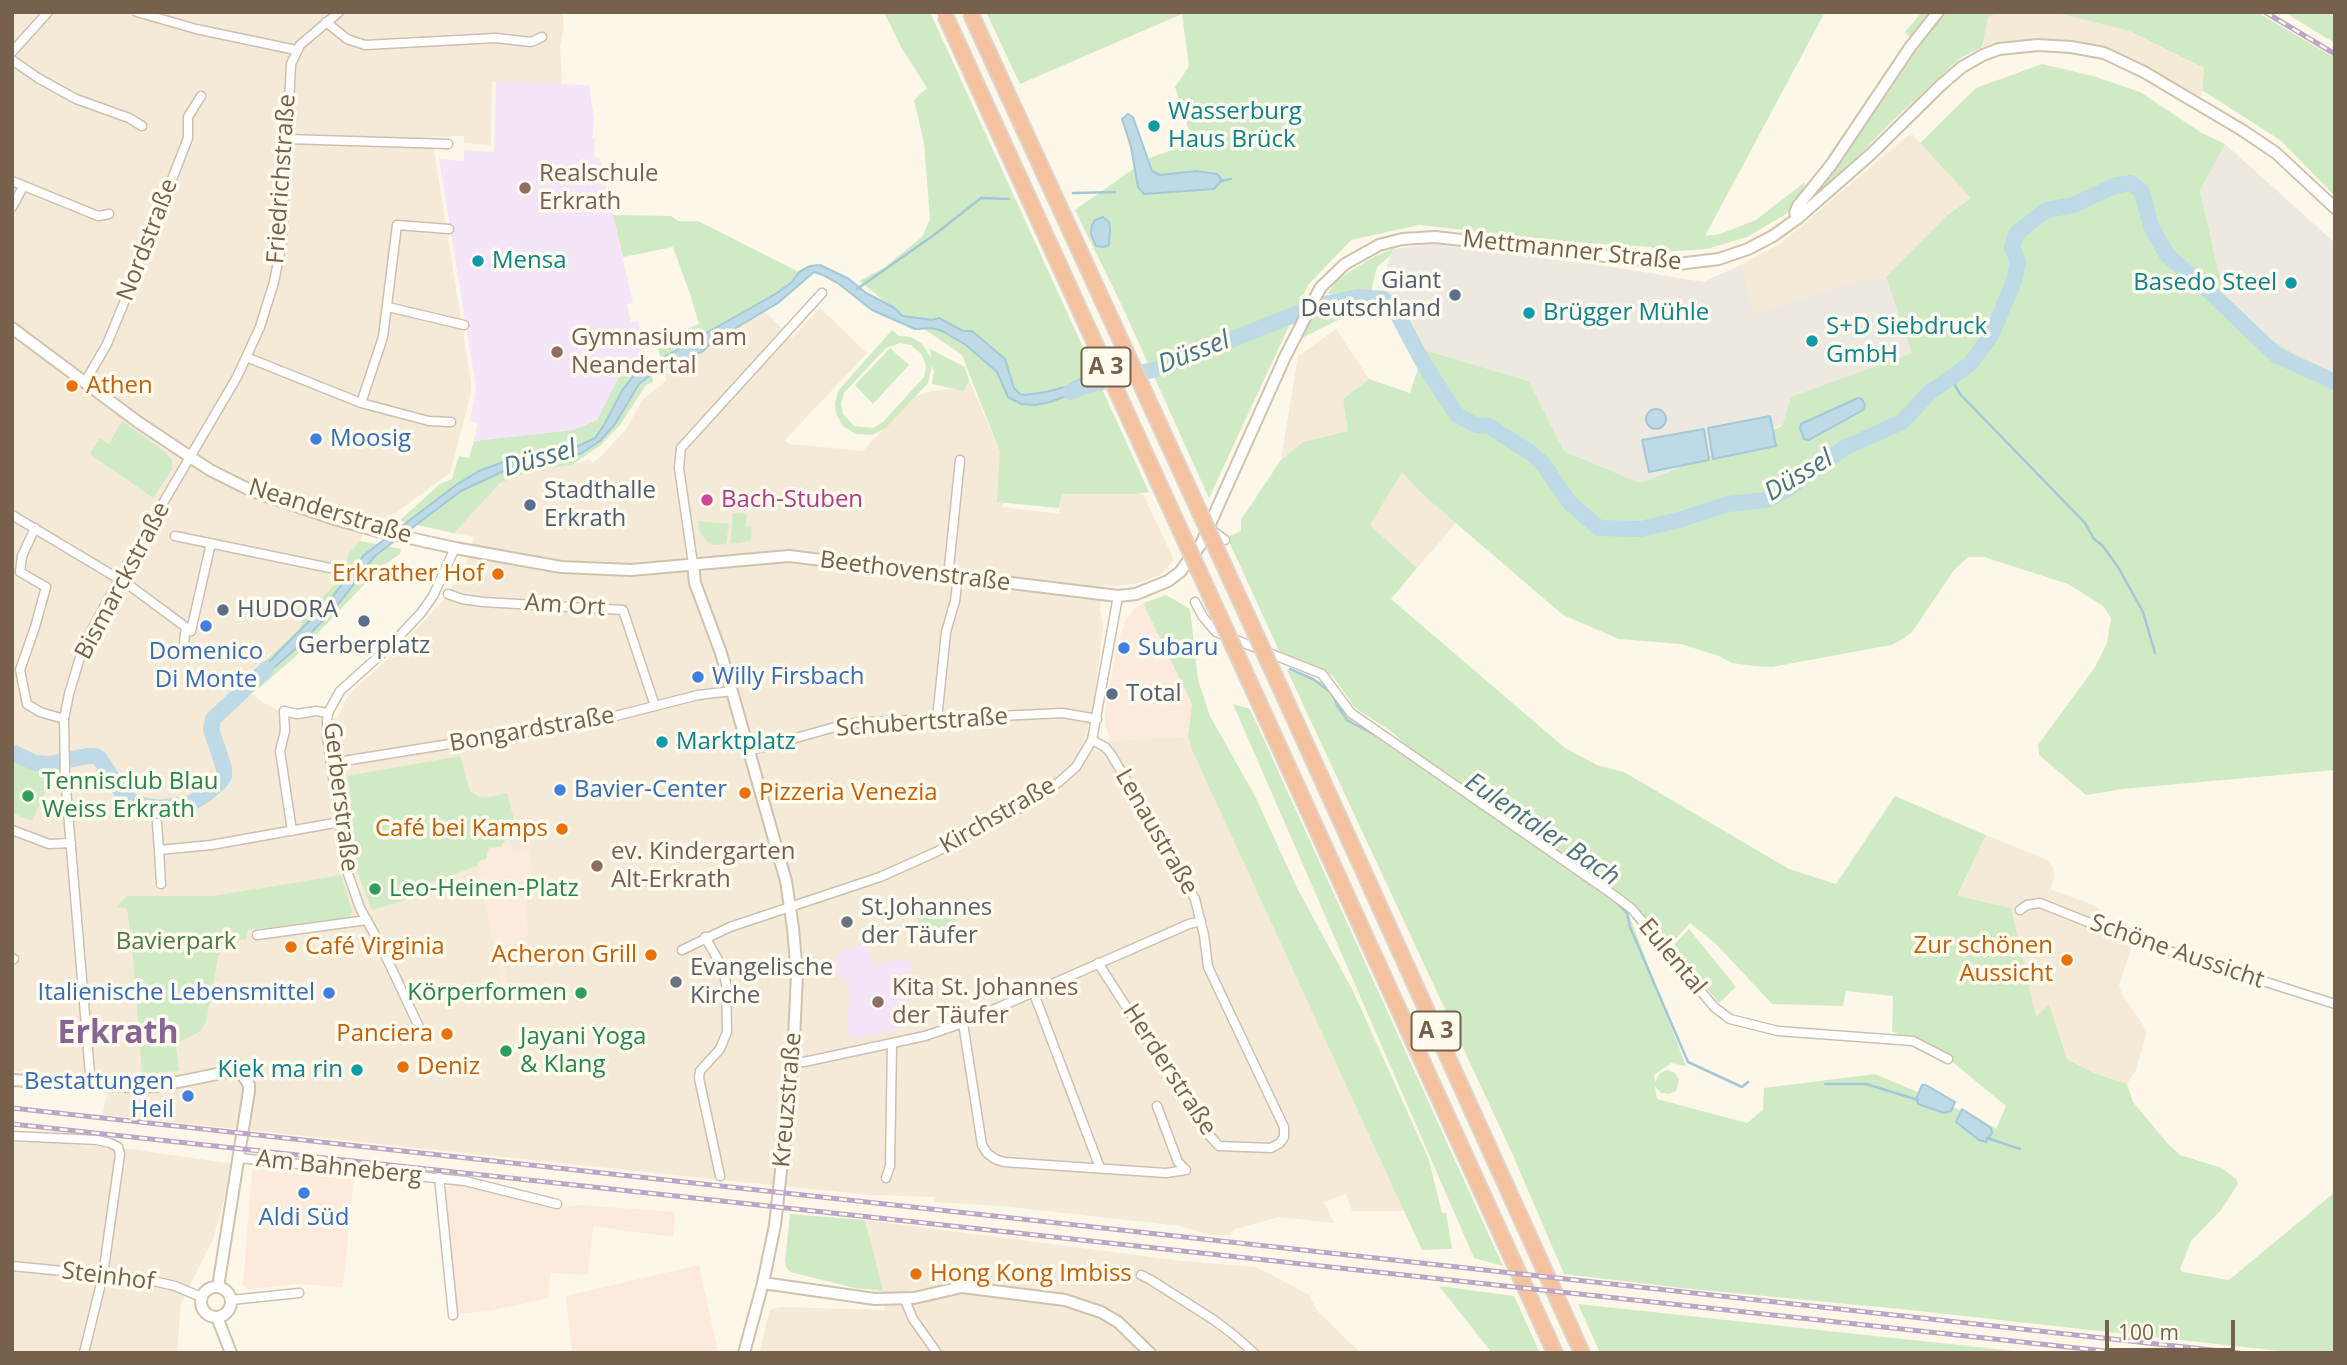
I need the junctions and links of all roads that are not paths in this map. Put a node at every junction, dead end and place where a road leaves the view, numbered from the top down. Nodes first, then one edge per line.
1 (48, 12) edge
2 (137, 12) edge
3 (339, 12) edge
4 (970, 12) edge
5 (1938, 12) edge
6 (945, 14) edge
7 (326, 22) junction
8 (542, 37) dead end
9 (296, 50) junction
10 (12, 52) edge
11 (12, 60) edge
12 (201, 96) dead end
13 (142, 126) dead end
14 (288, 139) junction
15 (448, 144) dead end
16 (12, 181) edge
17 (23, 187) junction
18 (12, 207) edge
19 (2335, 208) edge
20 (109, 214) dead end
21 (1798, 218) junction
22 (449, 229) dead end
23 (822, 293) dead end
24 (387, 307) junction
25 (464, 325) dead end
26 (12, 328) edge
27 (246, 357) junction
28 (85, 382) junction
29 (361, 403) junction
30 (451, 422) dead end
31 (190, 457) junction
32 (960, 460) dead end
33 (12, 515) edge
34 (35, 528) junction
35 (1209, 528) junction
36 (175, 536) dead end
37 (1225, 540) dead end
38 (211, 543) junction
39 (455, 548) junction
40 (693, 564) junction
41 (341, 570) dead end
42 (953, 577) junction
43 (119, 579) junction
44 (448, 594) dead end
45 (1136, 594) joint
46 (1118, 596) junction
47 (1195, 602) dead end
48 (188, 629) junction
49 (184, 643) dead end
50 (731, 687) junction
51 (655, 706) junction
52 (328, 713) junction
53 (64, 719) junction
54 (937, 719) junction
55 (1097, 719) junction
56 (1092, 740) junction
57 (749, 751) junction
58 (331, 763) junction
59 (340, 822) junction
60 (157, 823) dead end
61 (12, 831) edge
62 (292, 831) junction
63 (71, 843) junction
64 (159, 850) junction
65 (161, 884) dead end
66 (790, 906) junction
67 (2020, 910) dead end
68 (366, 920) junction
69 (1201, 921) junction
70 (257, 935) dead end
71 (705, 937) junction
72 (682, 950) dead end
73 (1098, 963) junction
74 (1033, 991) junction
75 (2335, 1004) edge
76 (963, 1023) junction
77 (420, 1029) dead end
78 (892, 1044) junction
79 (1948, 1059) dead end
80 (793, 1062) junction
81 (12, 1080) edge
82 (91, 1086) junction
83 (1157, 1106) dead end
84 (1284, 1127) joint
85 (12, 1136) edge
86 (239, 1158) junction
87 (1100, 1168) junction
88 (720, 1176) dead end
89 (439, 1177) junction
90 (886, 1178) dead end
91 (557, 1205) dead end
92 (12, 1266) edge
93 (103, 1275) junction
94 (1141, 1275) dead end
95 (763, 1283) junction
96 (218, 1287) junction
97 (299, 1293) dead end
98 (201, 1297) junction
99 (231, 1300) junction
100 (905, 1300) junction
101 (453, 1315) dead end
102 (217, 1317) junction
103 (84, 1353) edge
104 (231, 1353) edge
105 (744, 1353) edge
106 (937, 1353) edge
107 (1150, 1353) edge
108 (1254, 1353) edge
109 (1555, 1353) edge
110 (1582, 1353) edge

1 - 10 street
2 - 9 street
3 - 7 street
4 - 110 highway, A 3, bridge
5 - 21 main road
6 - 109 highway, A 3, bridge
7 - 8 street
7 - 9 street
9 - 14 street, Friedrichstraße
11 - 13 street
12 - 28 street, Nordstraße
14 - 15 street
14 - 27 street, Friedrichstraße
16 - 17 street
17 - 18 street
17 - 20 street
19 - 21 main road, Mettmanner Straße
21 - 35 main road, Mettmanner Straße
22 - 24 street
23 - 40 street
24 - 25 street
24 - 29 street
26 - 28 main road, Neanderstraße
27 - 29 street
27 - 31 street, Friedrichstraße
28 - 31 main road, Neanderstraße
29 - 30 street
31 - 39 main road, Neanderstraße
31 - 43 street, Bismarckstraße
32 - 42 street
33 - 34 street
34 - 43 street
34 - 53 street
35 - 37 street
35 - 45 main road, Mettmanner Straße
36 - 38 street
38 - 41 street
38 - 48 street
39 - 40 main road, Neanderstraße
39 - 52 street, Gerberstraße
40 - 42 main road, Beethovenstraße
40 - 50 main road, Kreuzstraße
42 - 46 main road, Beethovenstraße
42 - 54 street
43 - 48 street
43 - 53 street, Bismarckstraße
44 - 51 street, Am Ort
45 - 46 main road, Beethovenstraße
46 - 55 street, Kirchstraße
47 - 79 street, Eulental
48 - 49 street
50 - 51 street, Bongardstraße
50 - 57 main road, Kreuzstraße
51 - 58 street, Bongardstraße
52 - 58 street, Gerberstraße
52 - 62 street
53 - 63 street, Bismarckstraße
54 - 55 street, Schubertstraße
54 - 57 street, Schubertstraße
55 - 56 street, Kirchstraße
56 - 66 street, Kirchstraße
56 - 69 street, Lenaustraße
57 - 66 main road, Kreuzstraße
58 - 59 street, Gerberstraße
59 - 62 street
59 - 68 street, Gerberstraße
60 - 64 street
61 - 63 street
62 - 64 street
63 - 82 street, Bismarckstraße
64 - 65 street
66 - 71 street, Kirchstraße
66 - 80 main road, Kreuzstraße
67 - 75 street, Schöne Aussicht
68 - 70 street
68 - 77 street, Gerberstraße
69 - 73 street
69 - 84 street, Lenaustraße
71 - 72 street, Kirchstraße
71 - 88 street
73 - 74 street
73 - 84 street, Herderstraße
74 - 76 street
74 - 87 street
76 - 78 street
76 - 87 street
78 - 80 street
78 - 90 street
80 - 95 main road, Kreuzstraße
81 - 82 main road
82 - 86 main road
83 - 87 street
85 - 93 street
86 - 89 street, Am Bahneberg
86 - 96 main road
89 - 91 street, Am Bahneberg
89 - 101 street
92 - 93 street, Steinhof
93 - 98 street, Steinhof
93 - 103 street
94 - 108 street
95 - 100 main road
95 - 105 main road, Kreuzstraße
96 - 98 main road
96 - 99 main road
97 - 99 street
98 - 102 main road
99 - 102 main road
100 - 106 street
100 - 107 main road
102 - 104 main road

